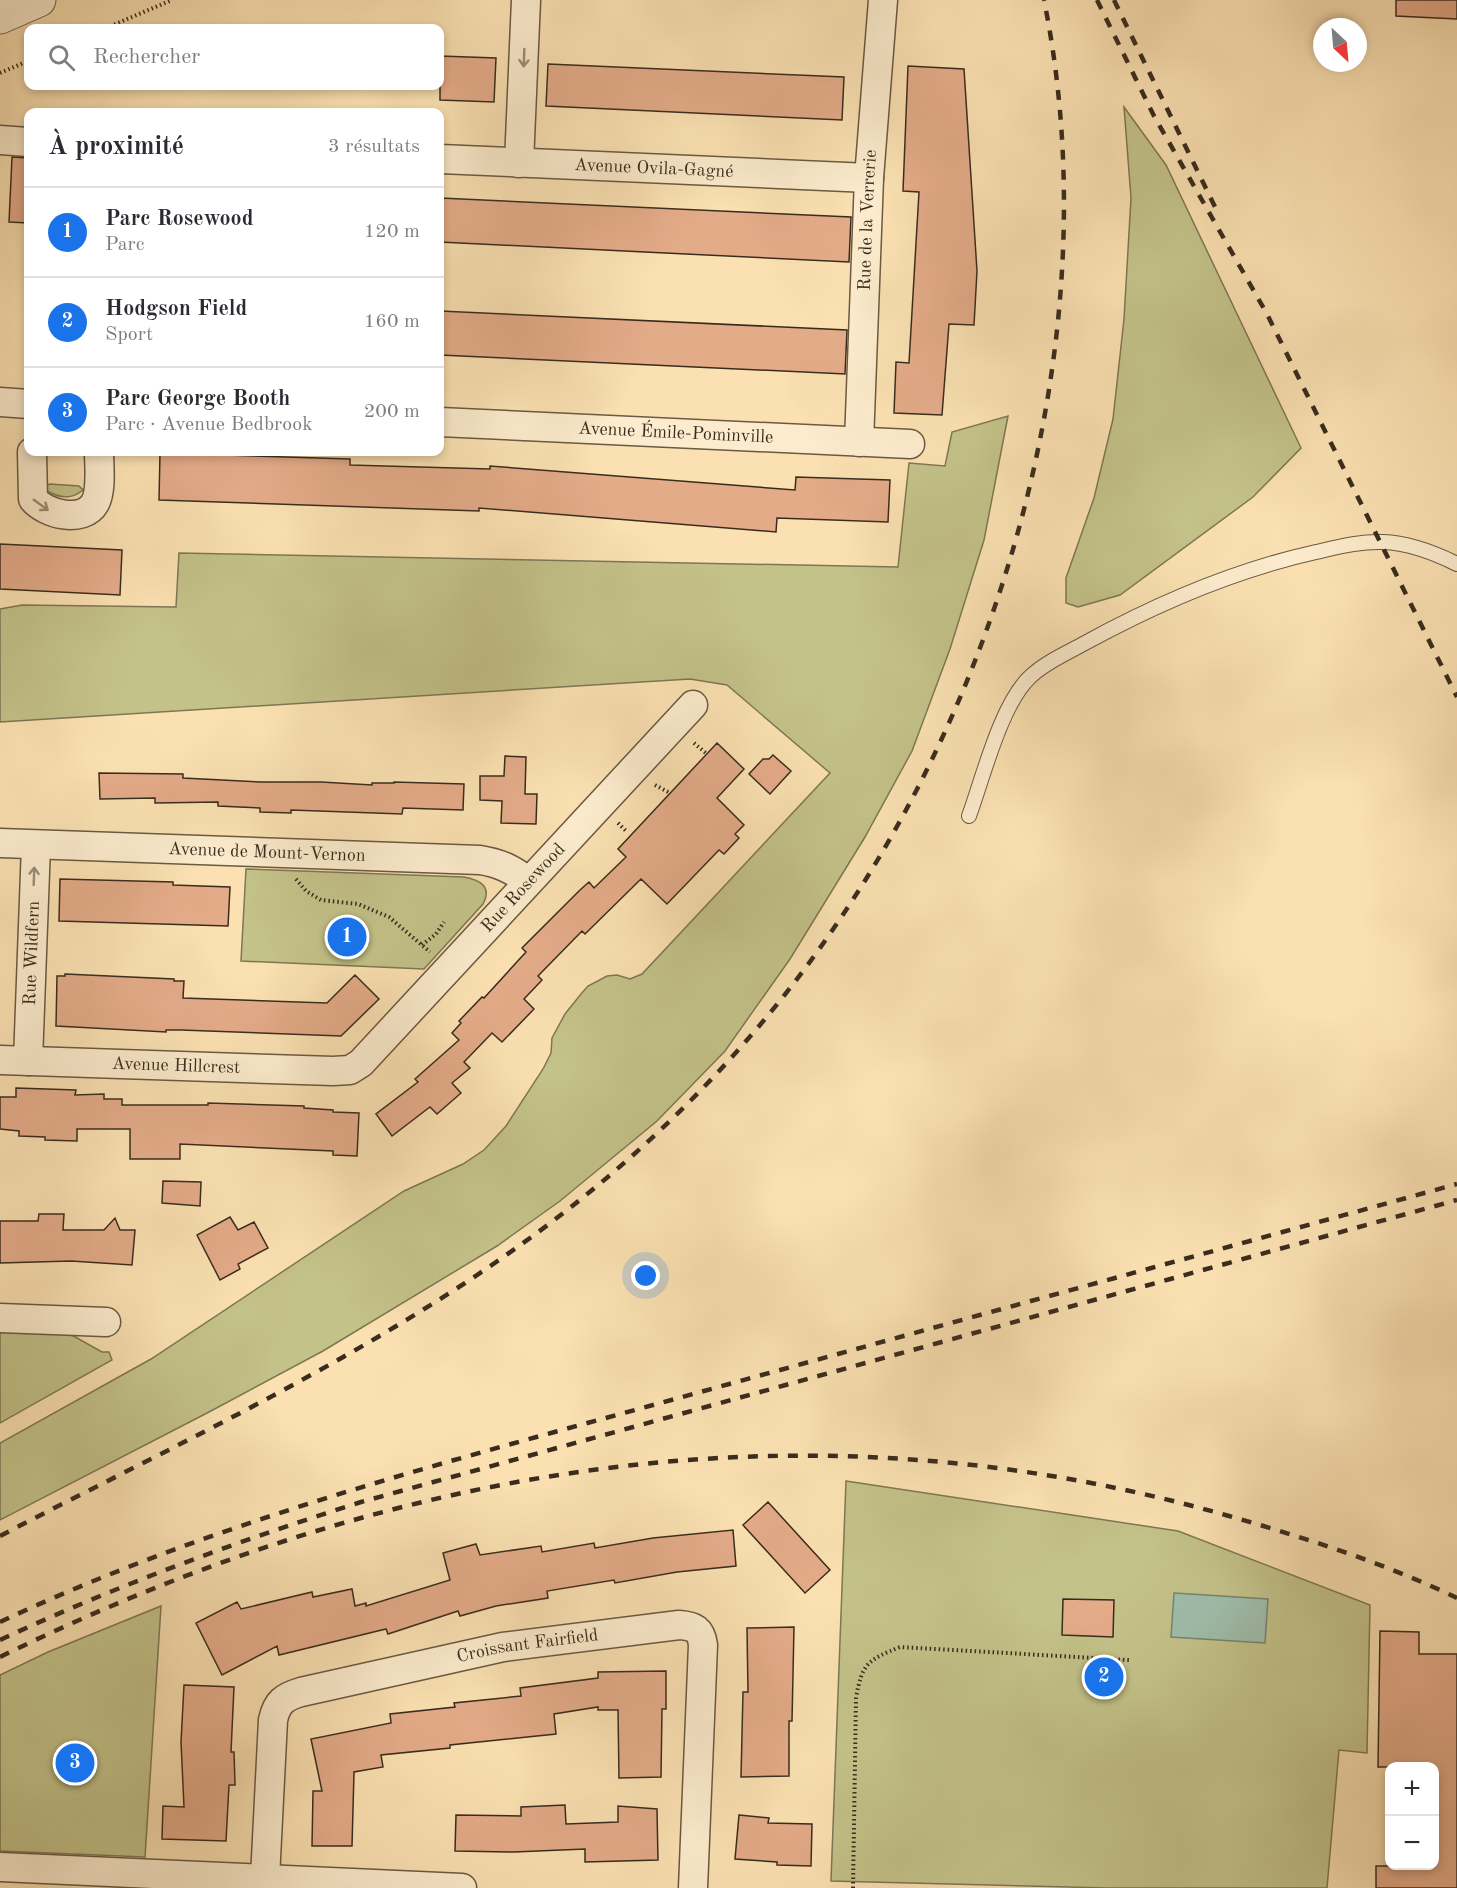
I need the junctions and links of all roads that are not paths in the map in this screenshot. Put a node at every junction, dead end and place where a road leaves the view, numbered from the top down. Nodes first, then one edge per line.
1 (39, 0) edge
2 (526, 0) edge
3 (882, 0) edge
4 (0, 17) edge
5 (0, 140) edge
6 (24, 142) edge
7 (444, 159) edge
8 (519, 163) junction
9 (869, 178) junction
10 (0, 402) edge
11 (24, 404) edge
12 (444, 422) edge
13 (859, 442) junction
14 (910, 444) dead end
15 (32, 456) edge
16 (99, 456) edge
17 (1457, 564) edge
18 (693, 705) dead end
19 (969, 816) dead end
20 (0, 843) edge
21 (36, 844) junction
22 (528, 882) junction
23 (14, 1060) edge
24 (350, 1070) joint
25 (0, 1318) edge
26 (106, 1322) dead end
27 (0, 1867) edge
28 (265, 1878) junction
29 (462, 1888) edge
30 (693, 1888) edge

1 - 4 street
2 -> 8 street
3 - 9 street, Rue de la Verrerie
5 - 6 street
7 - 8 street, Avenue Ovila-Gagné
8 - 9 street, Avenue Ovila-Gagné
9 - 13 street, Rue de la Verrerie
10 - 11 street
12 - 13 street, Avenue Émile-Pominville
13 - 14 street, Avenue Émile-Pominville
15 -> 16 street
17 - 19 lane
18 - 22 street, Rue Rosewood
20 - 21 street, Avenue de Mount-Vernon
21 - 22 street, Avenue de Mount-Vernon
23 -> 21 street, Rue Wildfern
22 - 24 street, Rue Rosewood
23 - 24 street, Avenue Hillcrest
25 - 26 street
27 - 28 street
28 - 29 street
28 - 30 street, Croissant Fairfield

